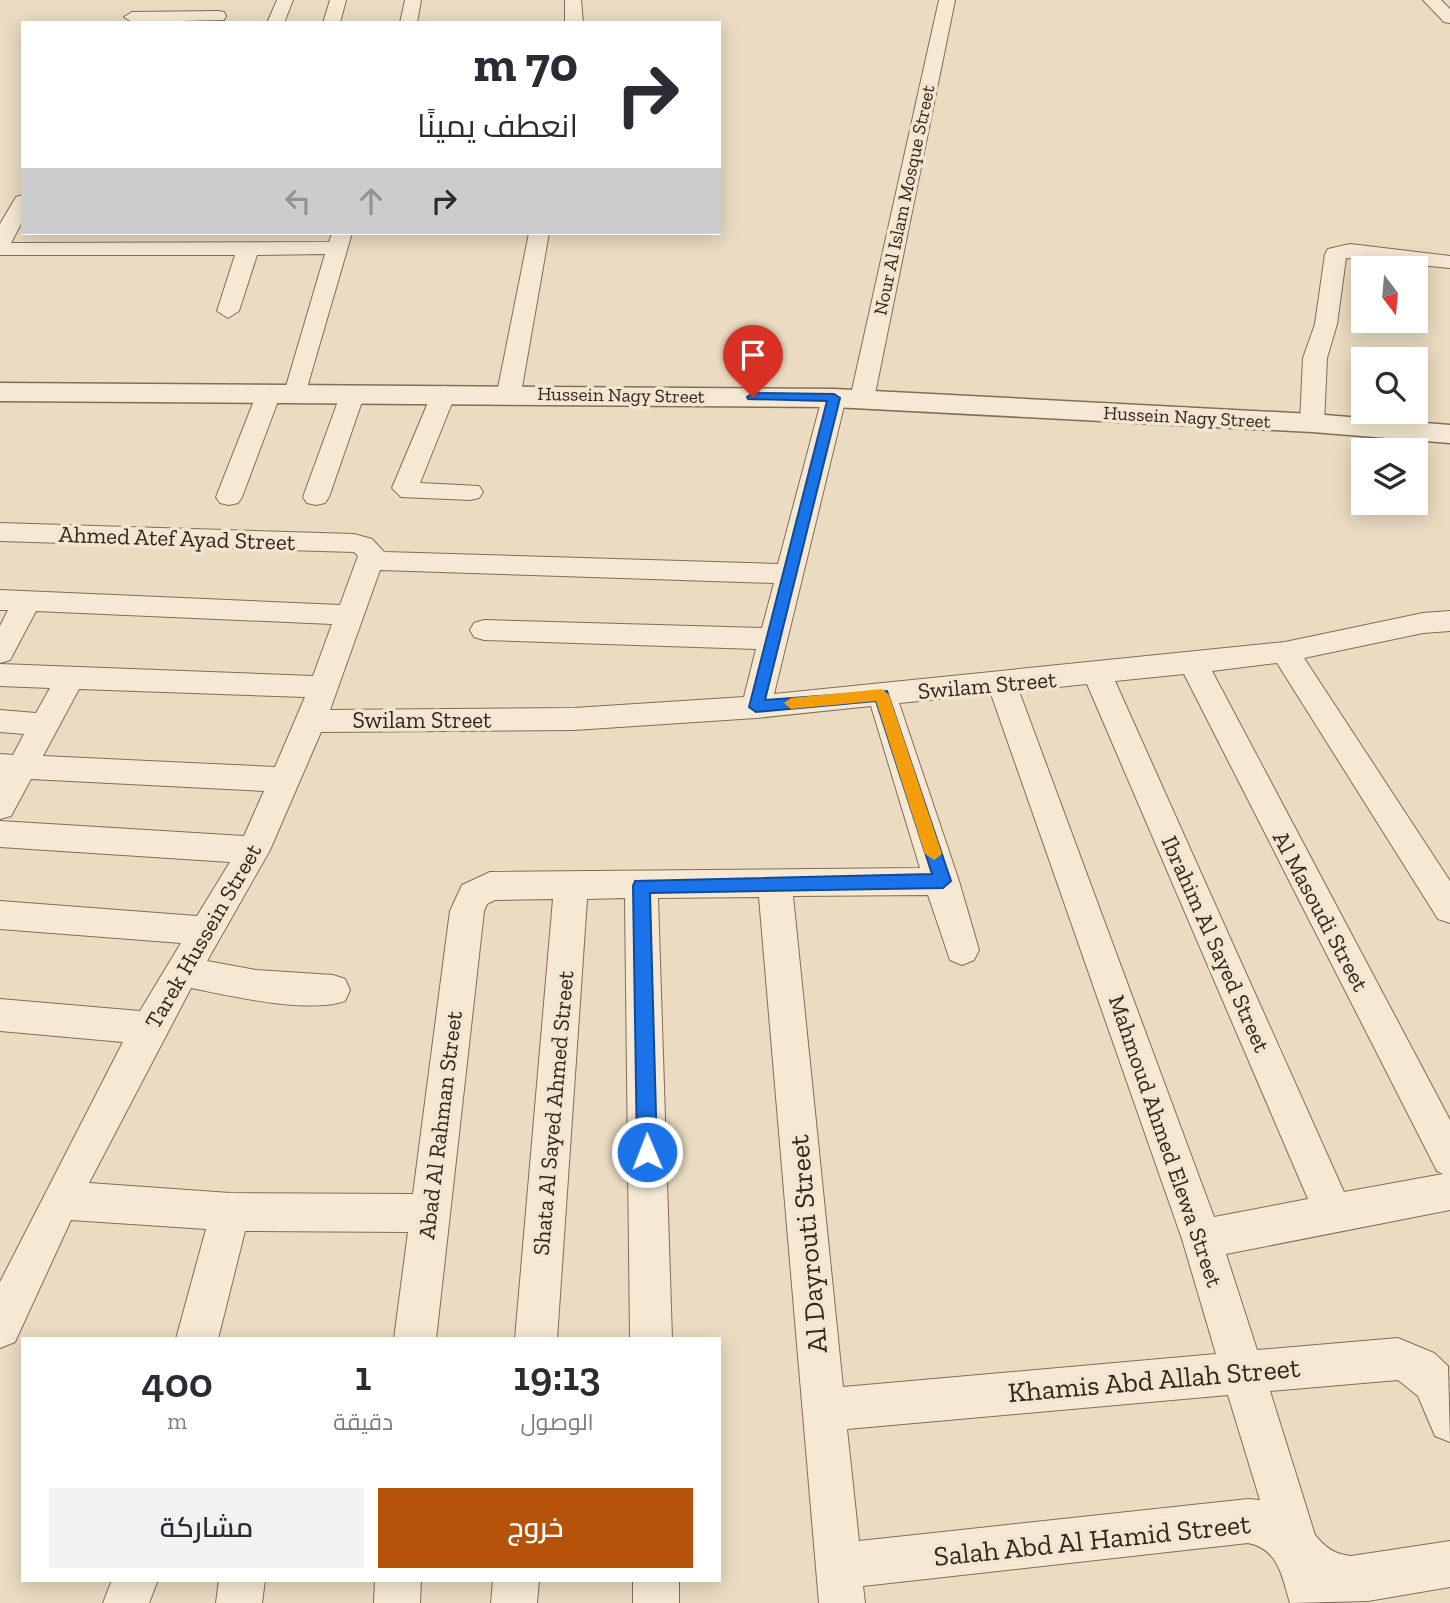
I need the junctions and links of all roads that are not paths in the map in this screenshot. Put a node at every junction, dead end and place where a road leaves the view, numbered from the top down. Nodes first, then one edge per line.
1 (143, 0) edge
2 (226, 0) edge
3 (285, 0) edge
4 (338, 0) edge
5 (413, 0) edge
6 (573, 0) edge
7 (947, 0) edge
8 (131, 20) edge
9 (216, 20) edge
10 (276, 21) edge
11 (332, 21) edge
12 (408, 21) edge
13 (575, 21) edge
14 (21, 205) edge
15 (540, 235) edge
16 (185, 240) edge
17 (340, 240) edge
18 (118, 241) edge
19 (0, 243) edge
20 (252, 243) edge
21 (0, 249) edge
22 (1450, 262) edge
23 (228, 311) dead end
24 (0, 392) edge
25 (283, 393) junction
26 (353, 393) junction
27 (444, 393) junction
28 (509, 393) junction
29 (848, 399) junction
30 (1312, 423) junction
31 (1450, 434) edge
32 (470, 492) dead end
33 (229, 497) dead end
34 (316, 497) dead end
35 (0, 532) edge
36 (362, 552) junction
37 (790, 574) junction
38 (14, 600) edge
39 (349, 615) junction
40 (1450, 621) edge
41 (484, 630) dead end
42 (773, 639) junction
43 (1285, 652) junction
44 (0, 653) edge
45 (1193, 663) junction
46 (0, 675) edge
47 (1098, 675) junction
48 (70, 678) junction
49 (1002, 684) junction
50 (324, 687) junction
51 (882, 695) junction
52 (756, 707) junction
53 (0, 721) edge
54 (311, 721) junction
55 (47, 725) junction
56 (12, 766) edge
57 (286, 780) junction
58 (0, 807) edge
59 (0, 834) edge
60 (254, 850) junction
61 (943, 881) junction
62 (775, 885) junction
63 (571, 886) junction
64 (641, 886) junction
65 (1450, 909) edge
66 (0, 915) edge
67 (208, 931) junction
68 (962, 950) dead end
69 (183, 972) junction
70 (333, 990) dead end
71 (0, 1015) edge
72 (149, 1028) junction
73 (1450, 1158) edge
74 (1450, 1191) edge
75 (60, 1200) junction
76 (230, 1212) junction
77 (428, 1213) junction
78 (1334, 1213) junction
79 (1202, 1239) junction
80 (0, 1327) edge
81 (198, 1337) edge
82 (415, 1337) edge
83 (536, 1337) edge
84 (651, 1337) edge
85 (1244, 1372) junction
86 (823, 1410) junction
87 (1450, 1421) edge
88 (1298, 1546) junction
89 (1450, 1563) edge
90 (134, 1582) edge
91 (242, 1582) edge
92 (398, 1582) edge
93 (516, 1582) edge
94 (656, 1582) edge
95 (840, 1585) edge
96 (126, 1603) edge
97 (239, 1603) edge
98 (397, 1603) edge
99 (514, 1603) edge
100 (656, 1603) edge
101 (1312, 1603) edge

1 - 8 street
2 - 9 street
3 - 10 street
4 - 11 street
5 - 12 street
6 - 13 street
7 - 29 street, Nour Al Islam Mosque Street
8 - 9 street
14 - 19 street
15 - 28 street
16 - 18 street
16 - 20 street
17 - 20 street
17 - 25 street
18 - 21 street
20 - 23 street
22 - 30 street
24 - 25 street, Hussein Nagy Street
25 - 26 street, Hussein Nagy Street
25 - 33 street
26 - 27 street, Hussein Nagy Street
26 - 34 street
27 - 28 street, Hussein Nagy Street
27 - 32 street
28 - 29 street, Hussein Nagy Street
29 - 30 street, Hussein Nagy Street
29 - 37 street, Nour Al Islam Mosque Street
30 - 31 street, Hussein Nagy Street
35 - 36 street, Ahmed Atef Ayad Street
36 - 37 street, Ahmed Atef Ayad Street
36 - 39 street, Tarek Hussein Street
37 - 42 street, Nour Al Islam Mosque Street
38 - 39 street
38 - 44 street
39 - 50 street, Tarek Hussein Street
40 - 43 street, Swilam Street
41 - 42 street
42 - 52 street, Nour Al Islam Mosque Street
43 - 45 street, Swilam Street
43 - 65 street
45 - 47 street, Swilam Street
45 - 73 street, Al Masoudi Street
46 - 48 street
47 - 49 street, Swilam Street
47 - 78 street, Ibrahim Al Sayed Street
48 - 50 street
48 - 55 street
49 - 51 street, Swilam Street
49 - 79 street, Mahmoud Ahmed Elewa Street
50 - 54 street, Tarek Hussein Street
51 - 52 street, Swilam Street
51 - 61 street
52 - 54 street, Swilam Street
53 - 55 street
54 - 57 street, Tarek Hussein Street
55 - 56 street
56 - 57 street
56 - 58 street
57 - 60 street, Tarek Hussein Street
59 - 60 street
60 - 67 street, Tarek Hussein Street
61 - 62 street
61 - 68 street
62 - 64 street
62 - 86 street, Al Dayrouti Street
63 - 64 street
63 - 77 street, Abad Al Rahman Street
63 - 83 street, Shata Al Sayed Ahmed Street
64 - 84 street
66 - 67 street
67 - 69 street, Tarek Hussein Street
69 - 70 street
69 - 72 street, Tarek Hussein Street
71 - 72 street
72 - 75 street, Tarek Hussein Street
74 - 78 street
75 - 76 street
75 - 80 street, Tarek Hussein Street
76 - 77 street
76 - 81 street
77 - 82 street, Abad Al Rahman Street
78 - 79 street
79 - 85 street, Mahmoud Ahmed Elewa Street
85 - 86 street, Khamis Abd Allah Street
85 - 87 street, Khamis Abd Allah Street
85 - 88 street, Mahmoud Ahmed Elewa Street
86 - 95 street, Al Dayrouti Street
88 - 89 street, Salah Abd Al Hamid Street
88 - 95 street, Salah Abd Al Hamid Street
88 - 101 street, Mahmoud Ahmed Elewa Street
90 - 96 street
91 - 97 street
92 - 98 street
93 - 99 street
94 - 100 street

